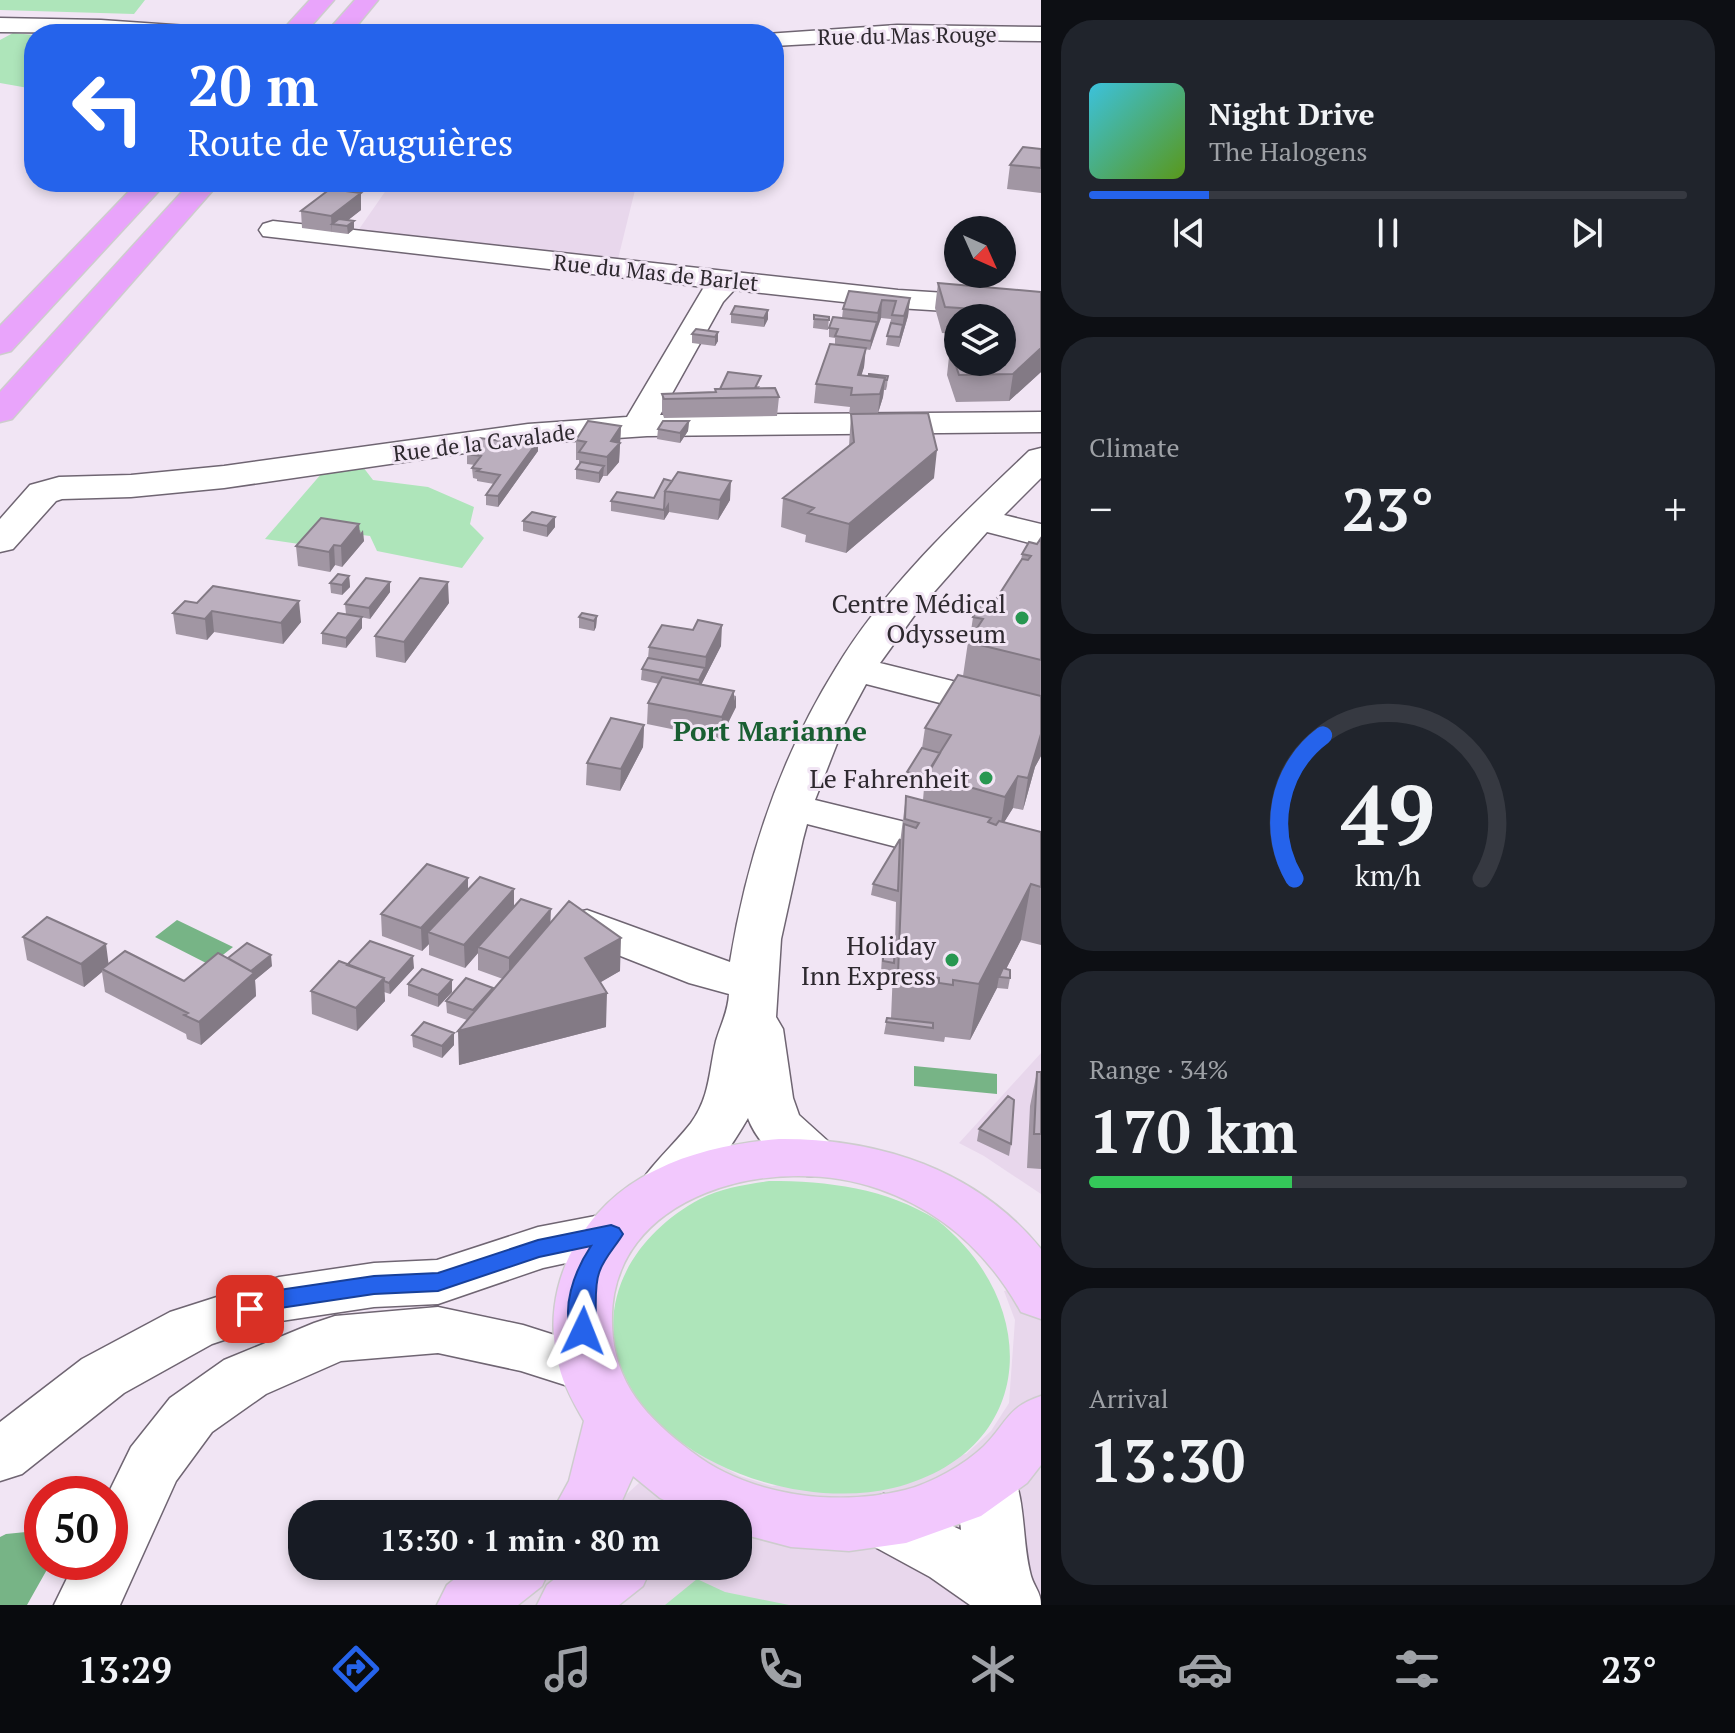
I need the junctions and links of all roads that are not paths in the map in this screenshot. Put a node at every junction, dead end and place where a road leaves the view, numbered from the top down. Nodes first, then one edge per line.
1 (323, 0) edge
2 (367, 0) edge
3 (300, 24) edge
4 (346, 24) edge
5 (0, 25) edge
6 (24, 26) edge
7 (1041, 34) edge
8 (784, 38) edge
9 (144, 192) edge
10 (197, 192) edge
11 (273, 230) dead end
12 (726, 280) junction
13 (1041, 308) edge
14 (0, 344) edge
15 (0, 412) edge
16 (1041, 422) edge
17 (647, 426) junction
18 (1041, 458) edge
19 (978, 519) junction
20 (1041, 535) edge
21 (0, 541) edge
22 (855, 669) junction
23 (1041, 716) edge
24 (791, 807) junction
25 (1005, 860) edge
26 (587, 925) edge
27 (752, 1000) junction
28 (811, 1157) junction
29 (663, 1190) junction
30 (611, 1234) junction
31 (1025, 1254) edge
32 (1041, 1297) edge
33 (602, 1395) junction
34 (1041, 1420) edge
35 (0, 1456) edge
36 (987, 1482) junction
37 (592, 1500) edge
38 (711, 1500) edge
39 (752, 1514) edge
40 (128, 1517) edge
41 (884, 1521) junction
42 (99, 1580) edge
43 (501, 1580) edge
44 (602, 1580) edge
45 (1006, 1597) edge
46 (87, 1605) edge
47 (470, 1605) edge
48 (570, 1605) edge

1 - 3 highway
2 - 4 highway
5 - 6 street
7 - 8 street, Rue du Mas Rouge
9 - 14 highway
10 - 15 highway
11 - 12 street, Rue du Mas de Barlet
12 - 13 street, Rue du Mas de Barlet
12 - 17 street
16 - 17 street, Rue de la Cavalade
17 - 21 street, Rue de la Cavalade
18 - 19 street
19 - 20 street
19 - 22 street
22 - 23 street
22 - 24 street
24 - 25 street
24 - 27 street
26 - 27 street
27 - 28 street
27 - 29 street
28 - 29 main road
28 - 31 main road
29 - 30 main road
30 - 33 main road
30 - 35 street
31 - 32 main road
33 - 37 main road
33 - 38 main road
33 - 40 street
34 - 36 main road
36 - 41 main road
36 - 45 street
39 - 41 main road
41 - 45 street
42 - 46 street
43 - 47 main road
44 - 48 main road

